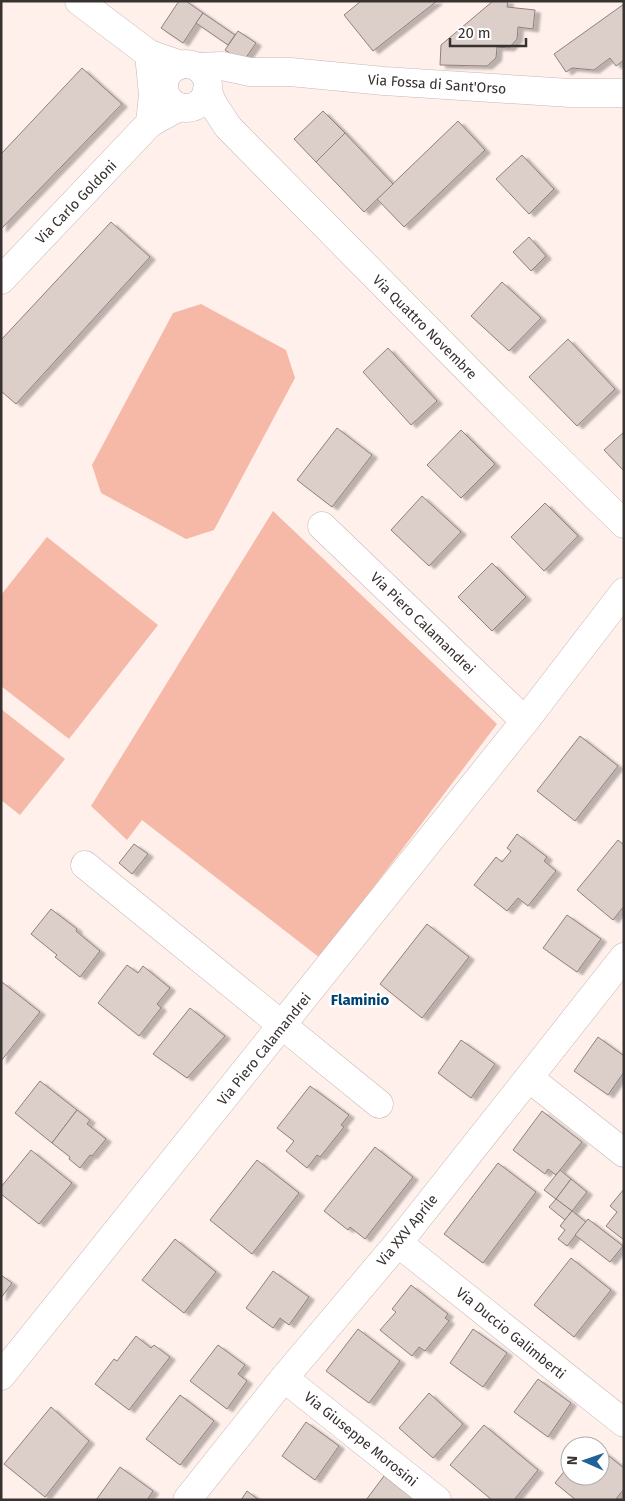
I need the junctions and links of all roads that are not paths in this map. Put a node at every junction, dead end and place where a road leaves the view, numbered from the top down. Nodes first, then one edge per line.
1 (79, 1) edge
2 (149, 54) junction
3 (186, 88) junction
4 (624, 93) edge
5 (150, 124) junction
6 (1, 280) edge
7 (624, 524) edge
8 (322, 526) dead end
9 (624, 592) edge
10 (525, 721) junction
11 (85, 866) dead end
12 (624, 957) edge
13 (283, 1026) junction
14 (529, 1078) junction
15 (379, 1104) dead end
16 (624, 1153) edge
17 (398, 1243) junction
18 (1, 1376) edge
19 (284, 1378) junction
20 (624, 1423) edge
21 (187, 1500) edge
22 (437, 1500) edge

1 - 2 street
2 - 3 street
2 - 5 street
3 - 4 street, Via Fossa di Sant'Orso
3 - 5 street, Via Carlo Goldoni
3 - 7 street, Via Quattro Novembre
5 - 6 street, Via Carlo Goldoni
8 - 10 street, Via Piero Calamandrei
9 - 10 street, Via Piero Calamandrei
10 - 13 street, Via Piero Calamandrei
11 - 13 street
12 - 14 street, Via XXV Aprile
13 - 15 street
13 - 18 street, Via Piero Calamandrei
14 - 16 street
14 - 17 street, Via XXV Aprile
17 - 19 street, Via XXV Aprile
17 - 20 street, Via Duccio Galimberti
19 - 21 street, Via XXV Aprile
19 - 22 street, Via Giuseppe Morosini

